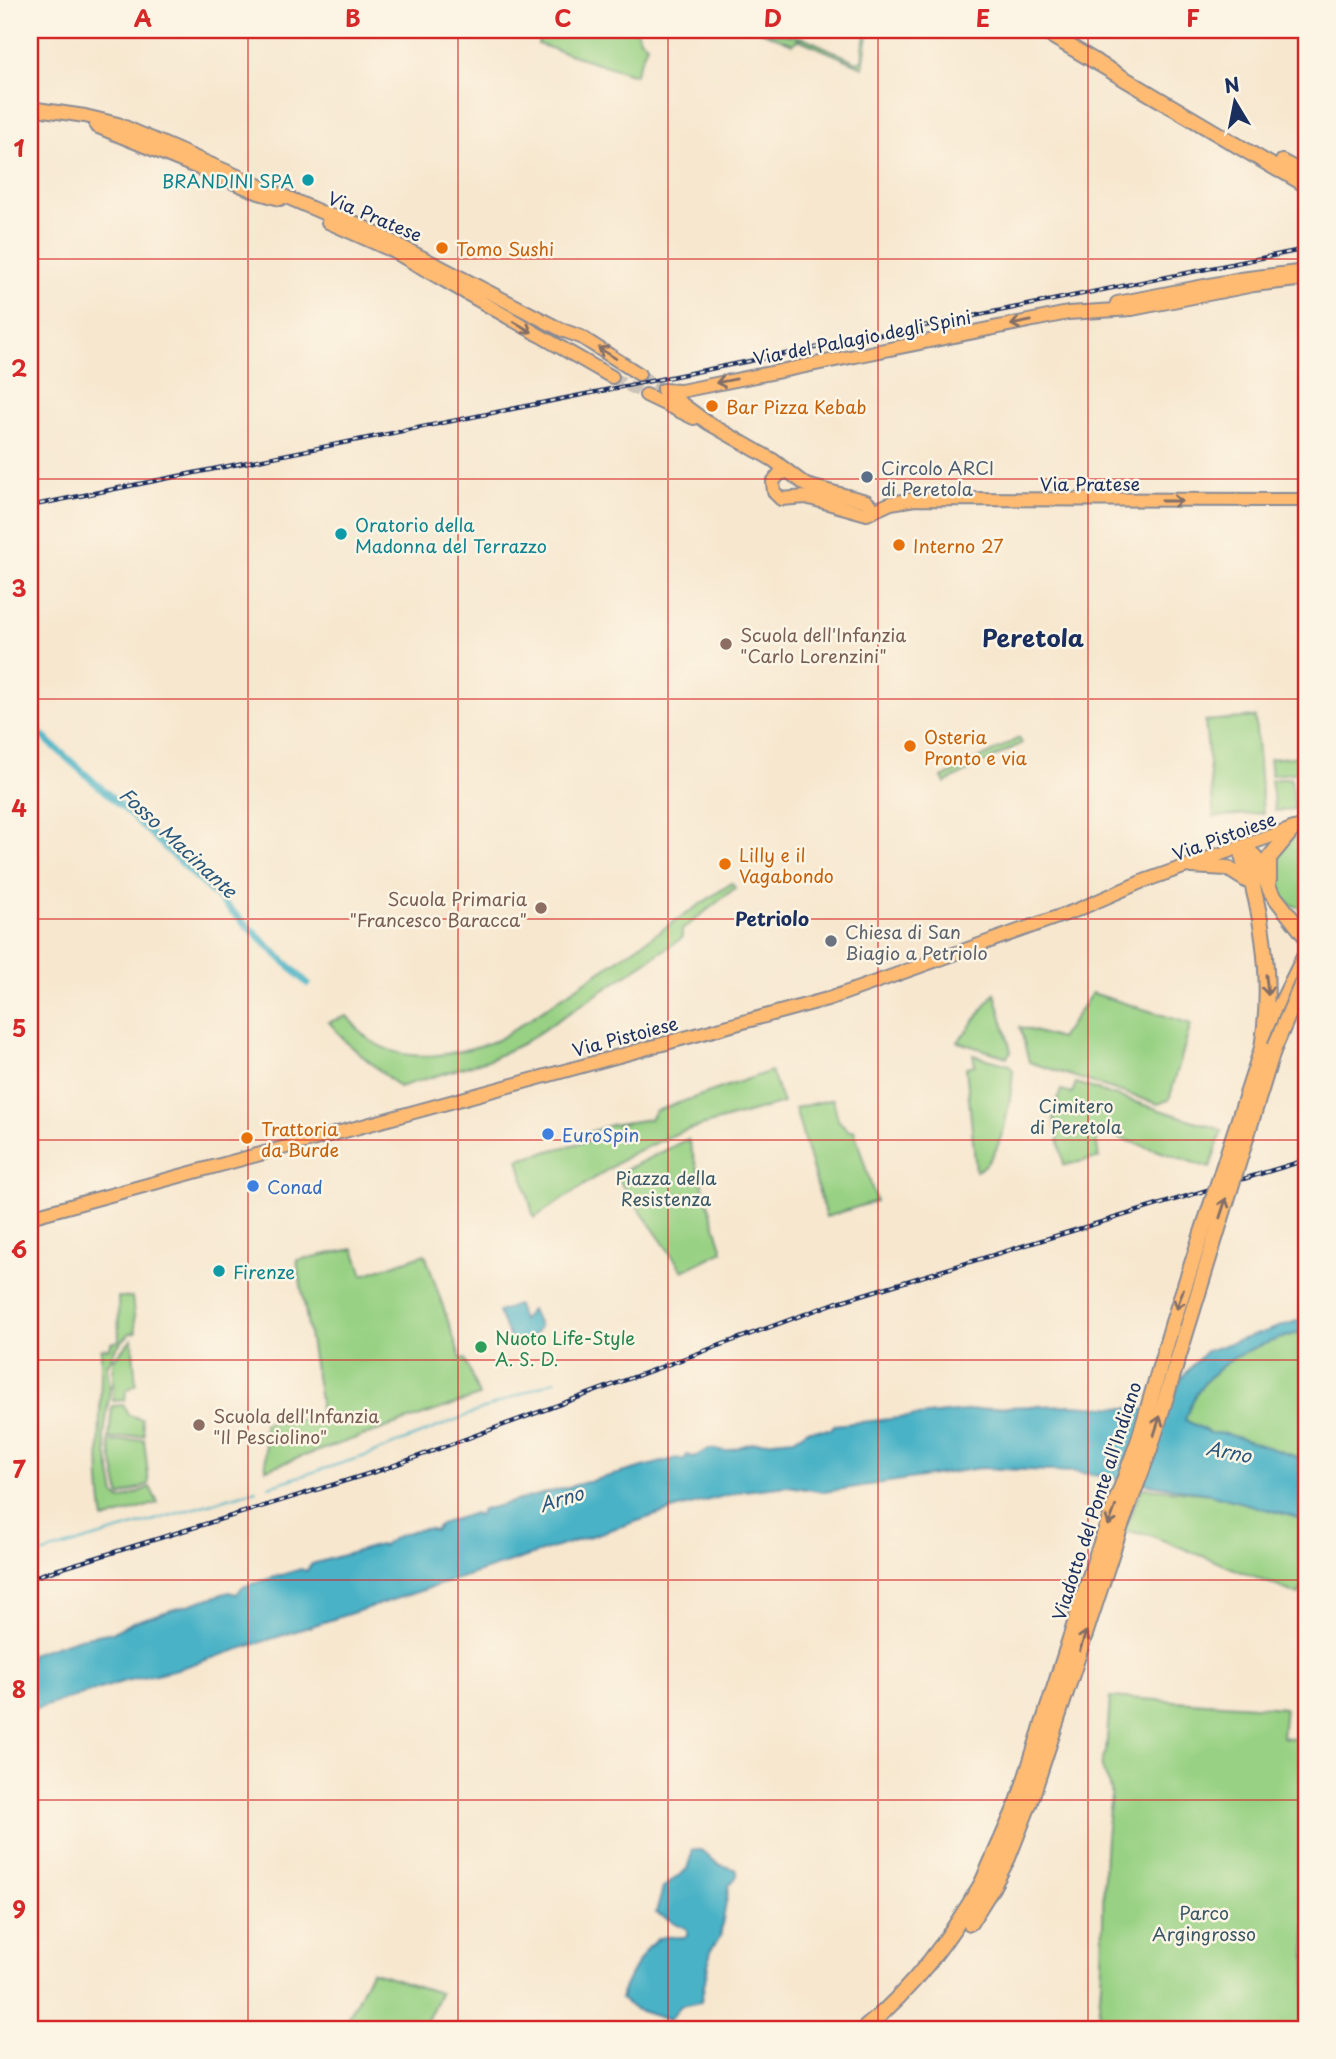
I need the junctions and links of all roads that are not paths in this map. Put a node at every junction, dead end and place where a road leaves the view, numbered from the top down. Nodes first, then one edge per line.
1 (1042, 30) edge
2 (1060, 30) edge
3 (30, 108) edge
4 (30, 116) edge
5 (84, 120) junction
6 (1280, 165) junction
7 (1303, 180) edge
8 (1306, 191) edge
9 (1306, 271) edge
10 (1306, 279) edge
11 (1068, 313) junction
12 (639, 374) tunnel mouth
13 (612, 377) tunnel mouth
14 (646, 395) tunnel mouth
15 (708, 423) junction
16 (741, 443) junction
17 (788, 472) junction
18 (775, 477) junction
19 (800, 480) junction
20 (795, 498) junction
21 (1306, 500) edge
22 (875, 510) junction
23 (1300, 827) edge
24 (1244, 846) junction
25 (1191, 866) junction
26 (1253, 886) junction
27 (1271, 892) junction
28 (1284, 906) junction
29 (1306, 911) edge
30 (1302, 932) edge
31 (1306, 953) edge
32 (1306, 974) edge
33 (1262, 1048) junction
34 (222, 1163) junction
35 (30, 1210) edge
36 (30, 1217) edge
37 (987, 1886) junction
38 (864, 2029) edge
39 (877, 2029) edge

1 - 6 highway
2 - 6 highway
3 - 5 main road
4 - 5 main road
12 -> 5 main road, Via Pratese
5 -> 13 main road, Via Pratese
6 - 7 main road
7 - 8 main road
9 - 11 main road, Via del Palagio degli Spini
10 - 11 main road, Via del Palagio degli Spini
11 -> 15 main road, Via del Palagio degli Spini
14 - 15 main road
15 - 16 main road
16 - 17 main road
16 - 18 main road
17 - 18 main road
17 - 19 main road
18 - 20 main road
19 - 20 main road
19 - 22 main road
20 - 22 main road, Via Pratese
22 -> 21 main road, Via Pratese
23 - 24 main road, Via Pistoiese
23 - 27 highway
24 - 25 main road, Via Pistoiese
24 - 26 highway
24 - 27 highway
25 - 26 highway
25 - 34 main road, Via Pistoiese
26 - 30 highway
26 -> 33 highway
27 - 28 highway
28 - 29 highway
28 - 30 highway
31 - 33 highway, Viadotto del Ponte all'Indiano
37 -> 32 highway, Viadotto del Ponte all'Indiano, bridge
33 -> 37 highway, Viadotto del Ponte all'Indiano, bridge
34 - 35 main road, Via Pistoiese
34 - 36 main road, Via Pistoiese
37 - 38 highway, Viadotto del Ponte all'Indiano
37 - 39 highway, Viadotto del Ponte all'Indiano

